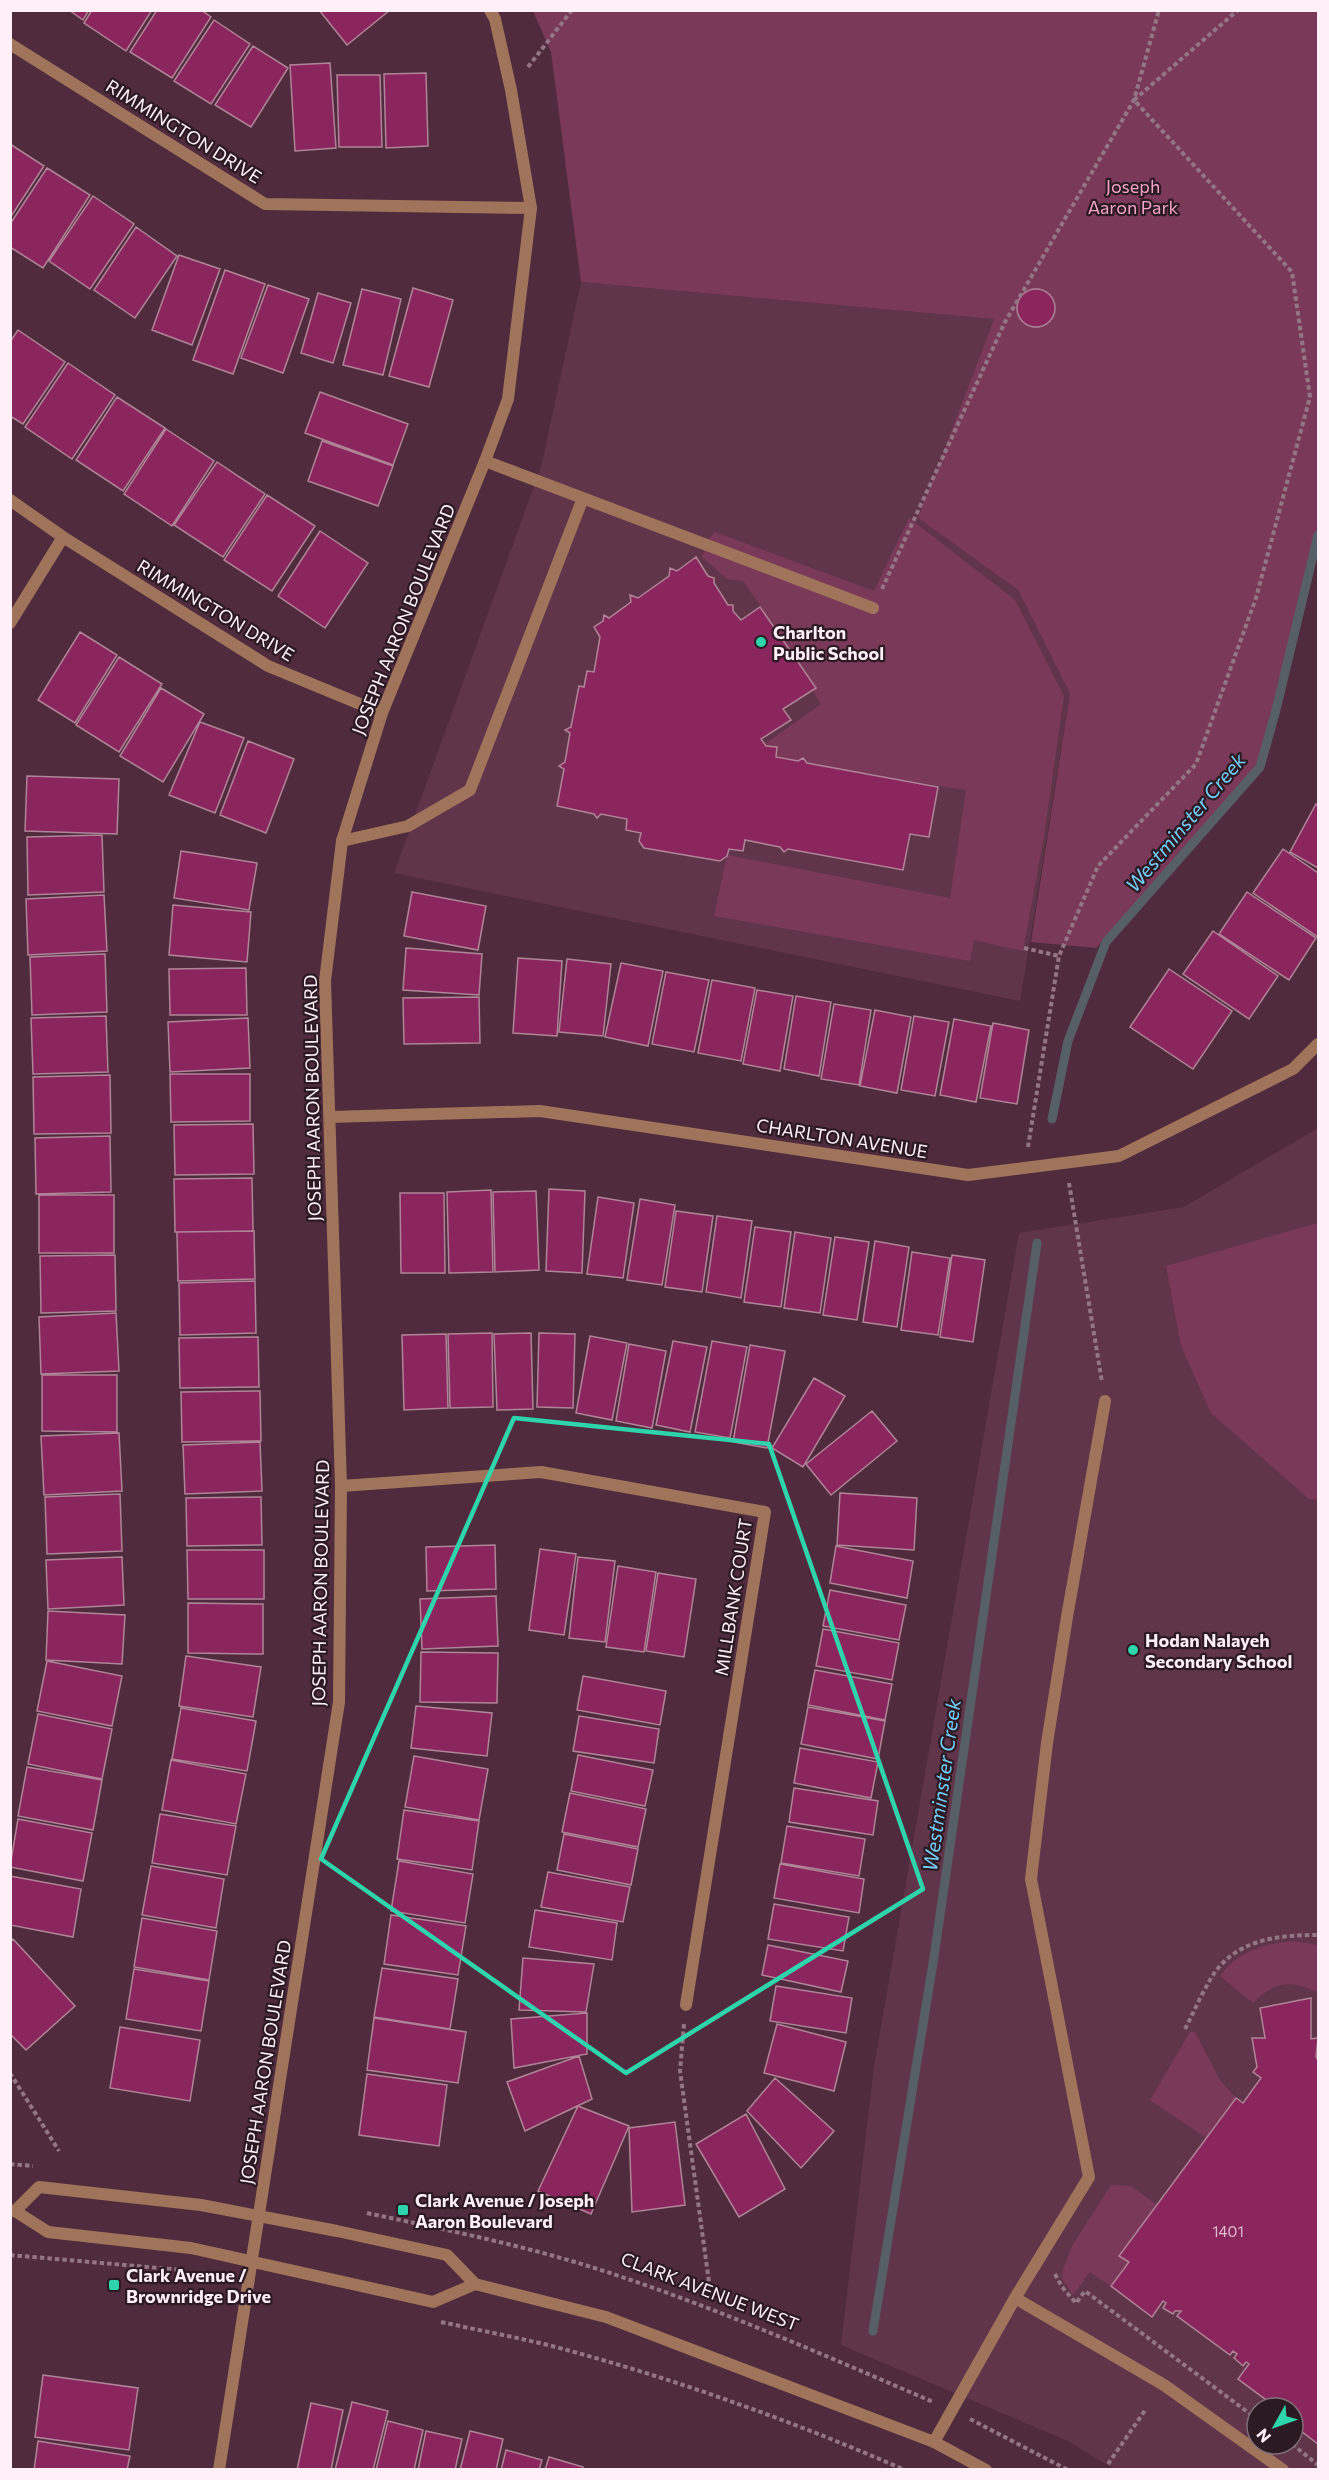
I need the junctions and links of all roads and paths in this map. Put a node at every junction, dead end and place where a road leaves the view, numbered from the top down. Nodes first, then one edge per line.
1 (490, 10) edge
2 (572, 10) edge
3 (1159, 10) edge
4 (1238, 10) edge
5 (10, 44) edge
6 (511, 90) junction
7 (1134, 100) junction
8 (531, 208) junction
9 (485, 461) junction
10 (583, 498) junction
11 (10, 500) edge
12 (63, 537) junction
13 (873, 608) joint
14 (10, 623) edge
15 (382, 713) junction
16 (342, 841) junction
17 (1024, 948) dead end
18 (1059, 956) junction
19 (1318, 1044) edge
20 (330, 1117) junction
21 (1066, 1163) junction
22 (1024, 1168) junction
23 (1105, 1401) joint
24 (341, 1486) junction
25 (1318, 1935) edge
26 (686, 2006) joint
27 (1185, 2029) dead end
28 (10, 2073) edge
29 (59, 2151) dead end
30 (13, 2211) edge
31 (364, 2213) dead end
32 (260, 2215) junction
33 (10, 2255) edge
34 (253, 2260) junction
35 (1056, 2267) dead end
36 (187, 2270) dead end
37 (709, 2282) dead end
38 (475, 2284) junction
39 (1015, 2298) junction
40 (430, 2319) dead end
41 (1146, 2409) dead end
42 (952, 2410) junction
43 (1245, 2410) edge
44 (934, 2442) junction
45 (1305, 2454) edge
46 (1108, 2464) dead end
47 (1318, 2465) edge
48 (219, 2469) edge
49 (905, 2469) edge
50 (986, 2469) edge
51 (1068, 2469) edge
52 (1283, 2469) edge

1 - 6 street, JOSEPH AARON BOULEVARD
2 - 6 path
3 - 7 path
4 - 7 path
5 - 8 street, RIMMINGTON DRIVE
6 - 8 street, JOSEPH AARON BOULEVARD
7 - 13 path
7 - 18 path
8 - 9 street, JOSEPH AARON BOULEVARD
9 - 10 street
9 - 15 street, JOSEPH AARON BOULEVARD
10 - 13 street
10 - 16 street
11 - 12 street, RIMMINGTON DRIVE
12 - 14 street
12 - 15 street, RIMMINGTON DRIVE
15 - 16 street, JOSEPH AARON BOULEVARD
16 - 20 street, JOSEPH AARON BOULEVARD
17 - 18 path
18 - 22 path
19 - 21 street, CHARLTON AVENUE
20 - 22 street, CHARLTON AVENUE
20 - 24 street, JOSEPH AARON BOULEVARD
21 - 22 street, CHARLTON AVENUE
21 - 23 path
23 - 39 street
24 - 26 street, MILLBANK COURT
24 - 32 street, JOSEPH AARON BOULEVARD
25 - 27 path
26 - 37 path
28 - 29 path
30 - 32 street
30 - 34 street
31 - 42 path, CLARK AVENUE WEST
32 - 34 street, JOSEPH AARON BOULEVARD
32 - 38 street
33 - 36 path
34 - 38 street
34 - 48 street, JOSEPH AARON BOULEVARD
35 - 43 path
38 - 44 street
39 - 42 street
39 - 52 street
40 - 49 path
41 - 46 path
42 - 44 street
42 - 51 path, CLARK AVENUE WEST
44 - 50 street
45 - 47 path

